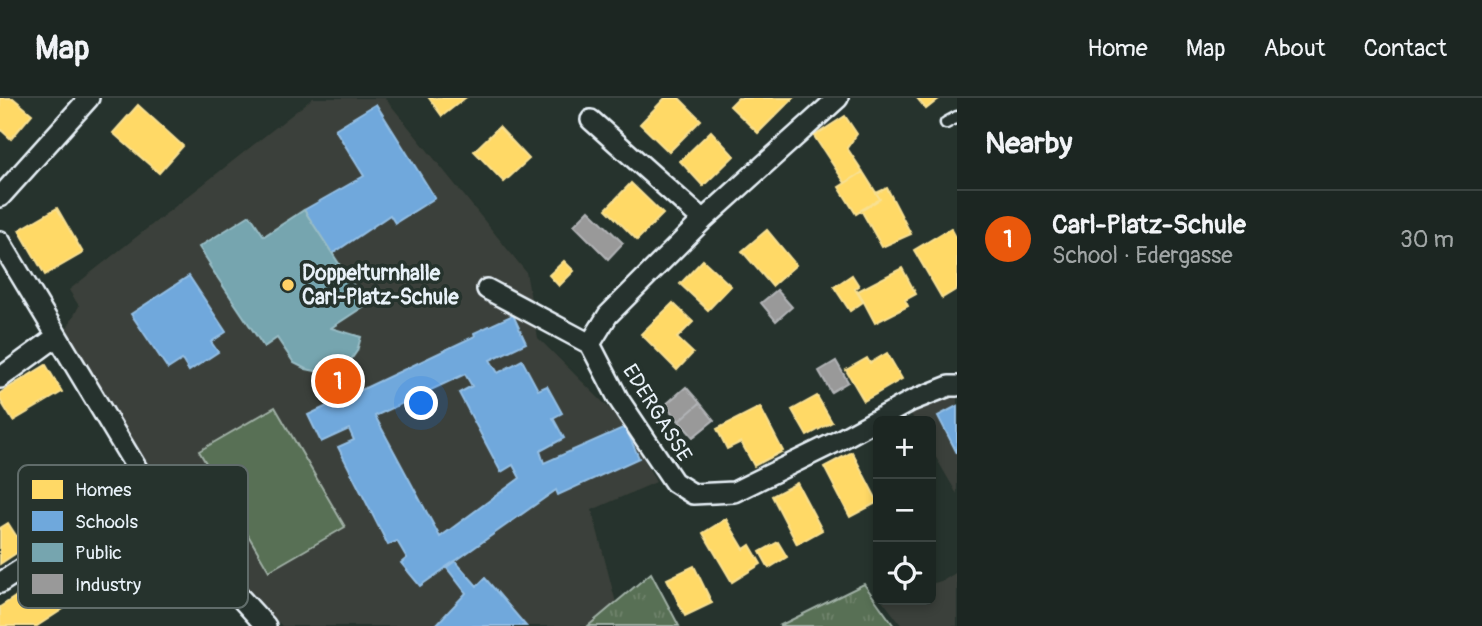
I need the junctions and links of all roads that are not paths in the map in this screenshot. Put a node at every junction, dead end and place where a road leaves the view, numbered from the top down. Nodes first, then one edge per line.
1 (89, 98) edge
2 (838, 98) edge
3 (957, 117) edge
4 (591, 120) dead end
5 (946, 123) dead end
6 (0, 197) edge
7 (703, 220) junction
8 (0, 241) edge
9 (487, 289) dead end
10 (56, 337) junction
11 (590, 344) junction
12 (0, 378) edge
13 (957, 386) edge
14 (135, 465) edge
15 (18, 571) edge
16 (0, 583) edge
17 (248, 607) edge
18 (265, 626) edge

1 - 6 street
2 - 7 street
3 - 5 lane
4 - 7 street
7 - 11 street
8 - 10 street
9 - 11 street
10 - 12 street
10 - 14 street
11 - 13 street, EDERGASSE
15 - 16 street
17 - 18 street

